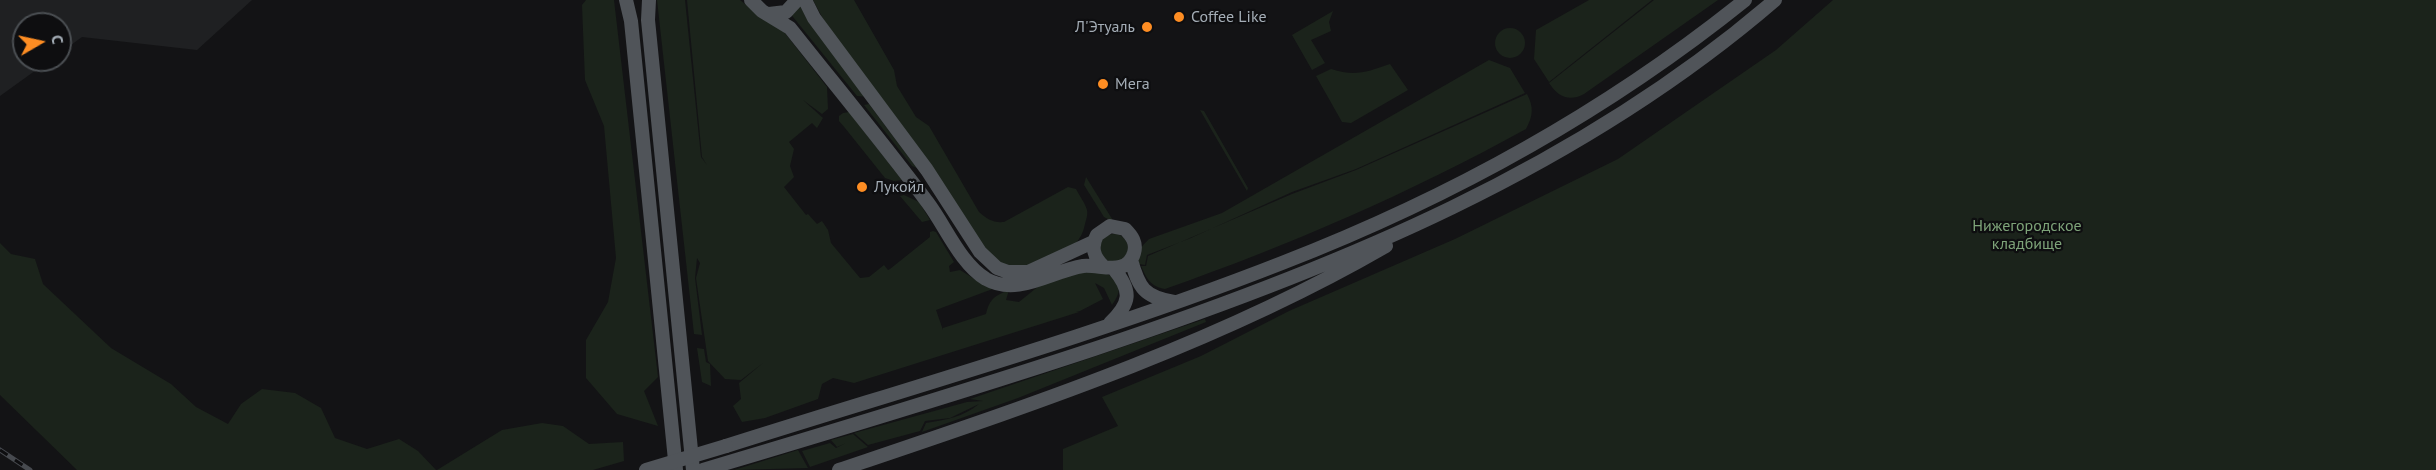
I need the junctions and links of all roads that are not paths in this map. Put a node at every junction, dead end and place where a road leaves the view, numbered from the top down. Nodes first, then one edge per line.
1 (626, 0) edge
2 (649, 0) edge
3 (751, 0) edge
4 (797, 0) edge
5 (805, 0) edge
6 (1745, 0) edge
7 (1775, 0) edge
8 (769, 14) junction
9 (1437, 217) junction
10 (1093, 242) junction
11 (1131, 260) junction
12 (1108, 267) junction
13 (1176, 303) junction
14 (1108, 325) junction
15 (646, 470) edge
16 (676, 470) edge
17 (693, 470) edge
18 (703, 470) edge
19 (839, 470) edge

1 - 16 main road
2 - 17 main road
3 - 8 main road
4 - 8 main road
5 - 10 main road
6 - 13 main road
7 - 9 main road
8 - 12 main road
9 - 18 main road
9 - 19 main road
10 - 11 main road
10 - 12 main road
11 - 12 main road
11 - 13 main road
12 - 14 main road
13 - 14 main road
14 - 15 main road, bridge

